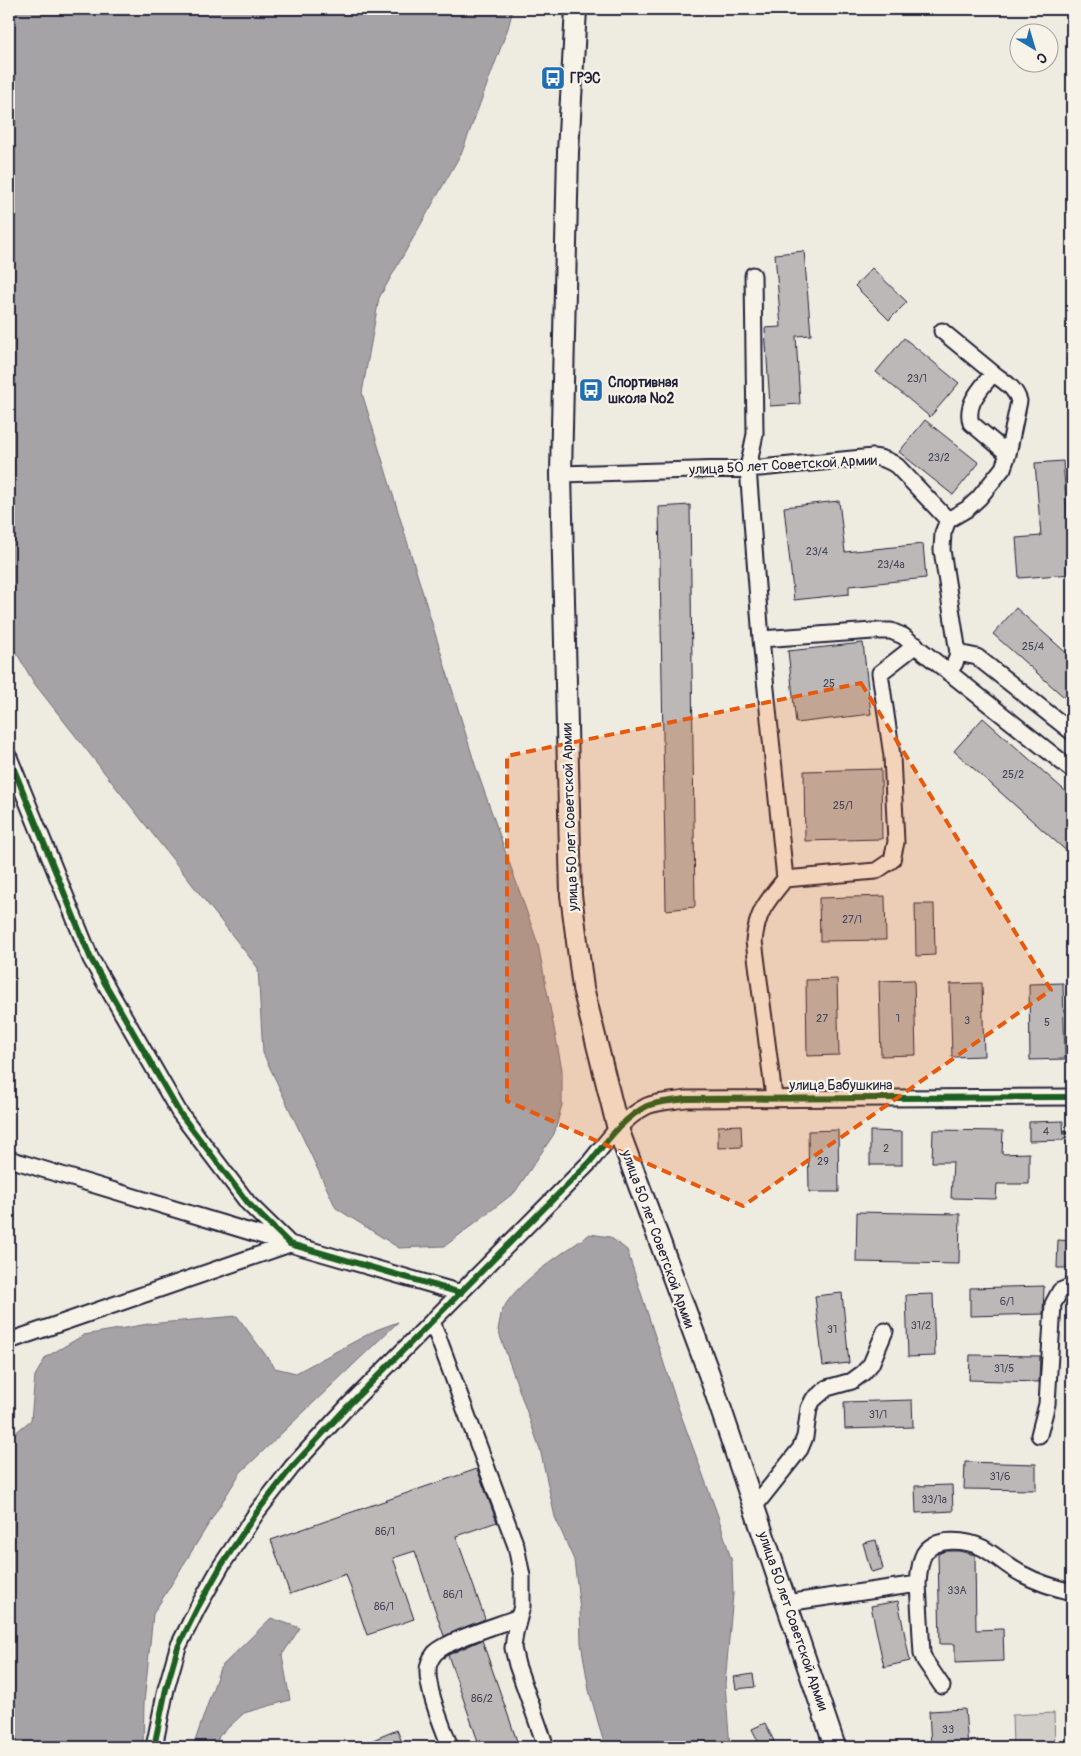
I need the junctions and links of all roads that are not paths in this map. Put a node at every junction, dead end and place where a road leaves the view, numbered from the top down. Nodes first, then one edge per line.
1 (576, 9) edge
2 (753, 275) dead end
3 (942, 332) dead end
4 (993, 374) junction
5 (1008, 454) junction
6 (748, 468) junction
7 (561, 474) junction
8 (948, 520) junction
9 (762, 639) junction
10 (916, 645) junction
11 (958, 653) junction
12 (949, 673) junction
13 (1072, 732) edge
14 (9, 756) edge
15 (1072, 770) edge
16 (785, 879) junction
17 (1072, 1097) edge
18 (774, 1098) junction
19 (618, 1129) junction
20 (9, 1159) edge
21 (290, 1244) junction
22 (1072, 1286) edge
23 (461, 1293) junction
24 (432, 1321) junction
25 (885, 1331) dead end
26 (9, 1341) edge
27 (1038, 1435) dead end
28 (754, 1507) junction
29 (918, 1584) junction
30 (1072, 1592) edge
31 (786, 1604) junction
32 (520, 1617) junction
33 (942, 1686) dead end
34 (154, 1747) edge
35 (450, 1747) edge
36 (546, 1747) edge
37 (835, 1747) edge

1 - 7 main road, улица 50 лет Советской Армии
2 - 6 street
3 - 4 street
4 - 5 street
4 - 5 street
5 - 8 street
6 - 7 street, улица 50 лет Советской Армии
6 - 8 street, улица 50 лет Советской Армии
6 - 9 street
7 - 19 main road, улица 50 лет Советской Армии
8 - 11 street
9 - 10 street
9 - 16 street
10 - 12 street
10 - 16 street
11 - 12 street
11 - 13 street
12 - 15 street
14 - 21 street
16 - 18 street
17 - 18 street, улица Бабушкина
18 - 19 street, улица Бабушкина
19 - 23 street, улица Бабушкина
19 - 28 main road, улица 50 лет Советской Армии
20 - 21 street
21 - 23 street
21 - 26 street
22 - 27 street
23 - 24 street, улица Бабушкина
24 - 32 street
24 - 34 street, улица Бабушкина
25 - 28 street
28 - 31 main road, улица 50 лет Советской Армии
29 - 30 street
29 - 31 street
29 - 33 street
31 - 37 main road, улица 50 лет Советской Армии
32 - 35 street
32 - 36 street

